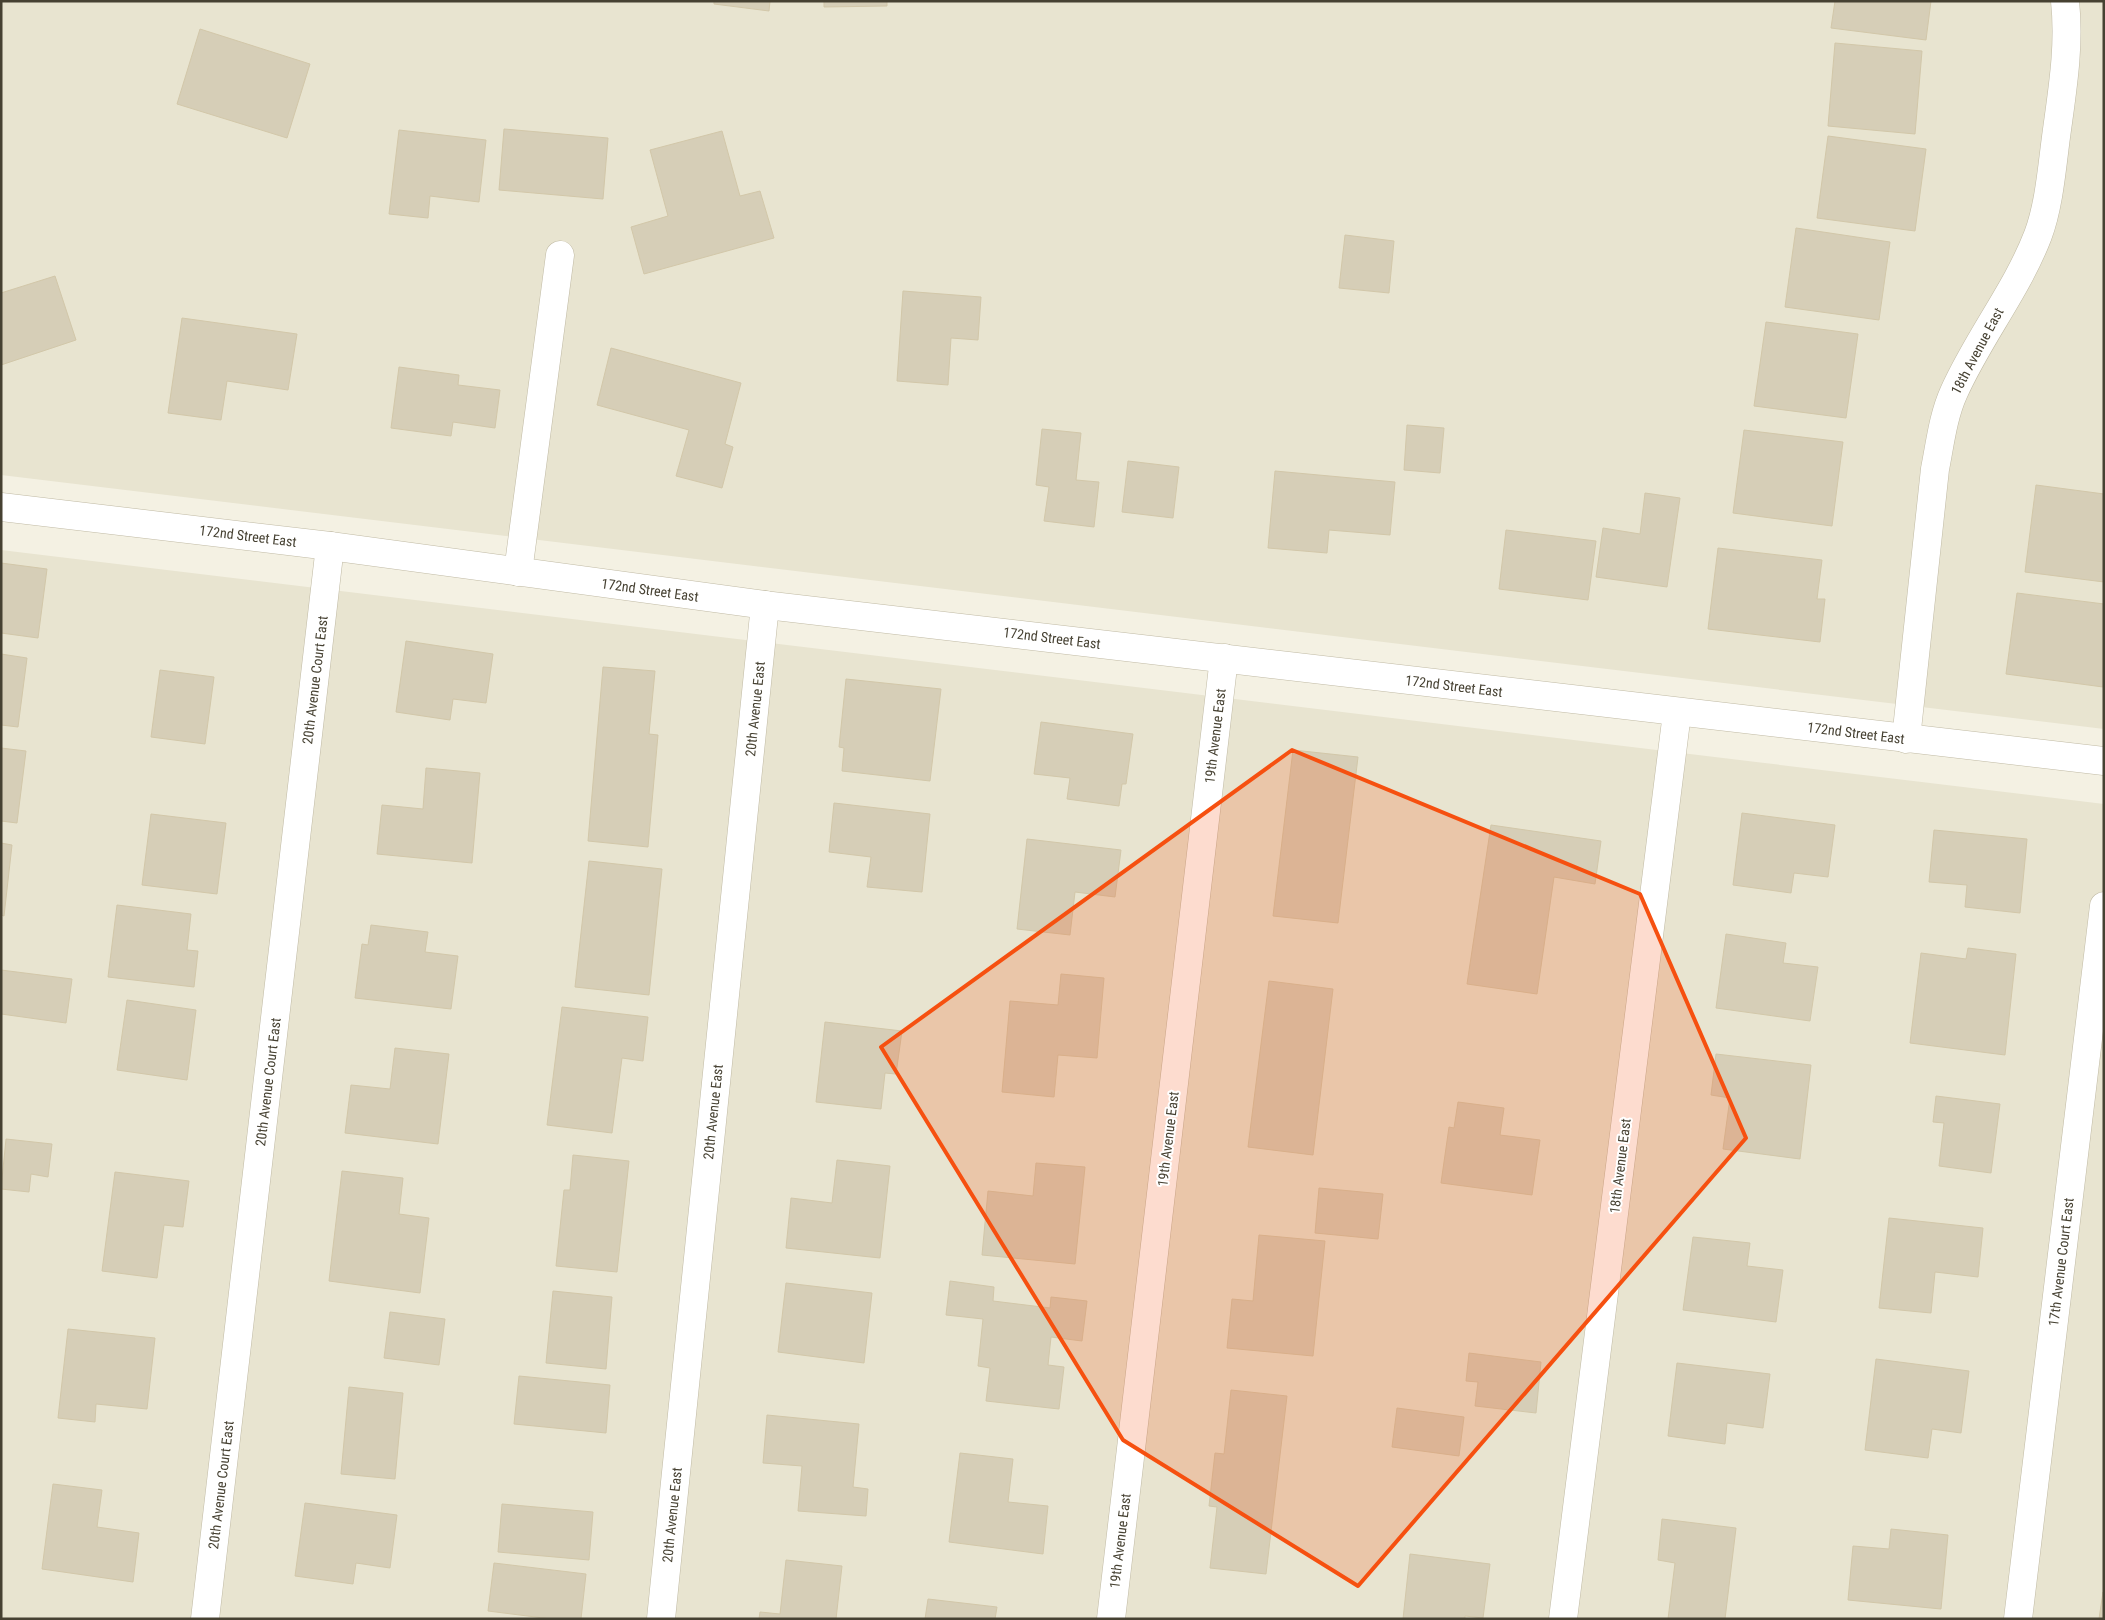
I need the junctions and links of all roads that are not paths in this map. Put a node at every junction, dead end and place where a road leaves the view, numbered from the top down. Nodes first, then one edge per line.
1 (2065, 1) edge
2 (560, 255) dead end
3 (1, 507) edge
4 (330, 546) junction
5 (518, 572) junction
6 (766, 605) junction
7 (1224, 658) junction
8 (1677, 713) junction
9 (1906, 739) junction
10 (2104, 761) edge
11 (2104, 906) edge
12 (205, 1619) edge
13 (661, 1619) edge
14 (1111, 1619) edge
15 (1563, 1619) edge
16 (2018, 1619) edge

1 - 9 street, 18th Avenue East
2 - 5 street
3 - 4 street, 172nd Street East
4 - 5 street, 172nd Street East
4 - 12 street, 20th Avenue Court East
5 - 6 street, 172nd Street East
6 - 7 street, 172nd Street East
6 - 13 street, 20th Avenue East
7 - 8 street, 172nd Street East
7 - 14 street, 19th Avenue East
8 - 9 street, 172nd Street East
8 - 15 street, 18th Avenue East
9 - 10 street, 172nd Street East
11 - 16 street, 17th Avenue Court East

